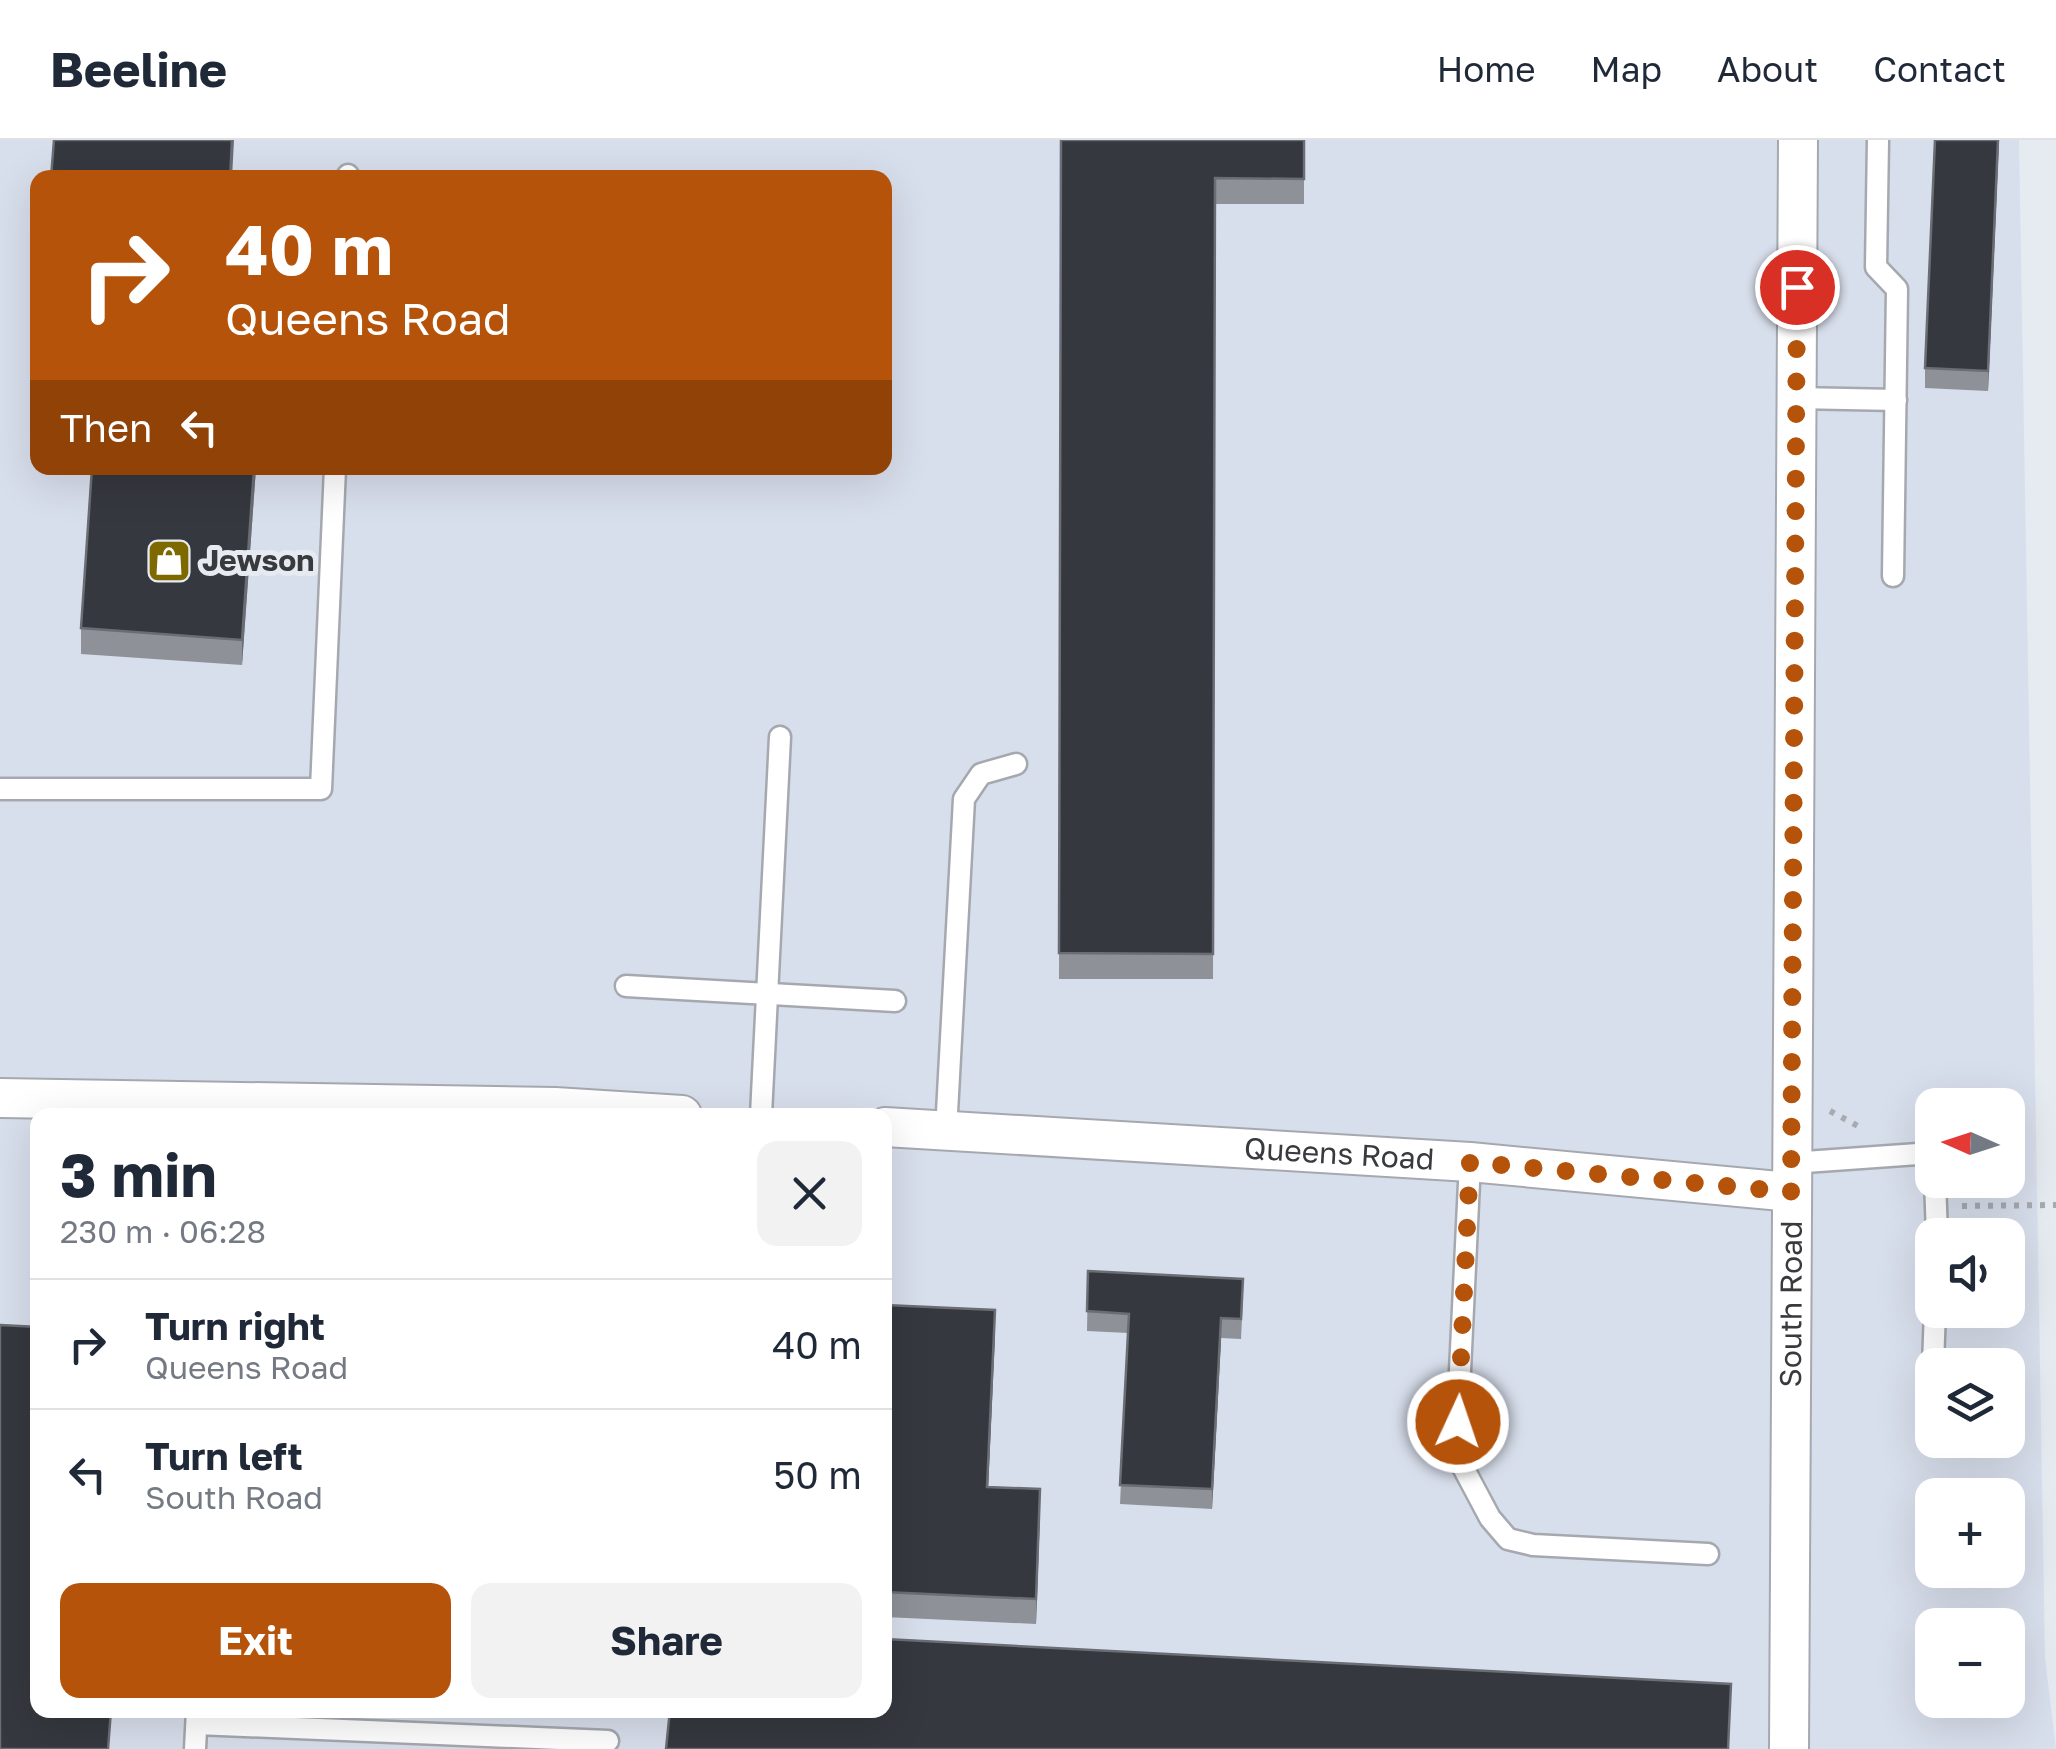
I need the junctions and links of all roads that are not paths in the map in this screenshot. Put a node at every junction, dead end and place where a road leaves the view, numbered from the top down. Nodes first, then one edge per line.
1 (1798, 140) edge
2 (1878, 140) edge
3 (1796, 398) junction
4 (1896, 400) junction
5 (335, 475) edge
6 (1894, 576) dead end
7 (780, 736) dead end
8 (1016, 764) dead end
9 (0, 789) edge
10 (626, 986) dead end
11 (768, 996) junction
12 (895, 1002) dead end
13 (0, 1098) edge
14 (571, 1108) edge
15 (762, 1108) edge
16 (892, 1127) edge
17 (946, 1131) junction
18 (1915, 1155) edge
19 (1470, 1162) junction
20 (1791, 1177) junction
21 (1708, 1554) dead end
22 (197, 1718) edge
23 (214, 1718) edge
24 (608, 1741) dead end
25 (196, 1749) edge
26 (1788, 1749) edge

1 - 3 street, South Road
2 - 4 lane
3 - 4 lane
3 - 20 street, South Road
4 - 6 lane
5 - 9 lane
7 - 11 lane
8 - 17 lane
10 - 11 lane
11 - 12 lane
11 - 15 lane
13 - 14 street
16 - 17 street, Queens Road
17 - 19 street, Queens Road
18 - 20 lane
19 - 20 street, Queens Road
19 - 21 lane
20 - 26 street, South Road
22 - 25 lane
23 - 24 lane

